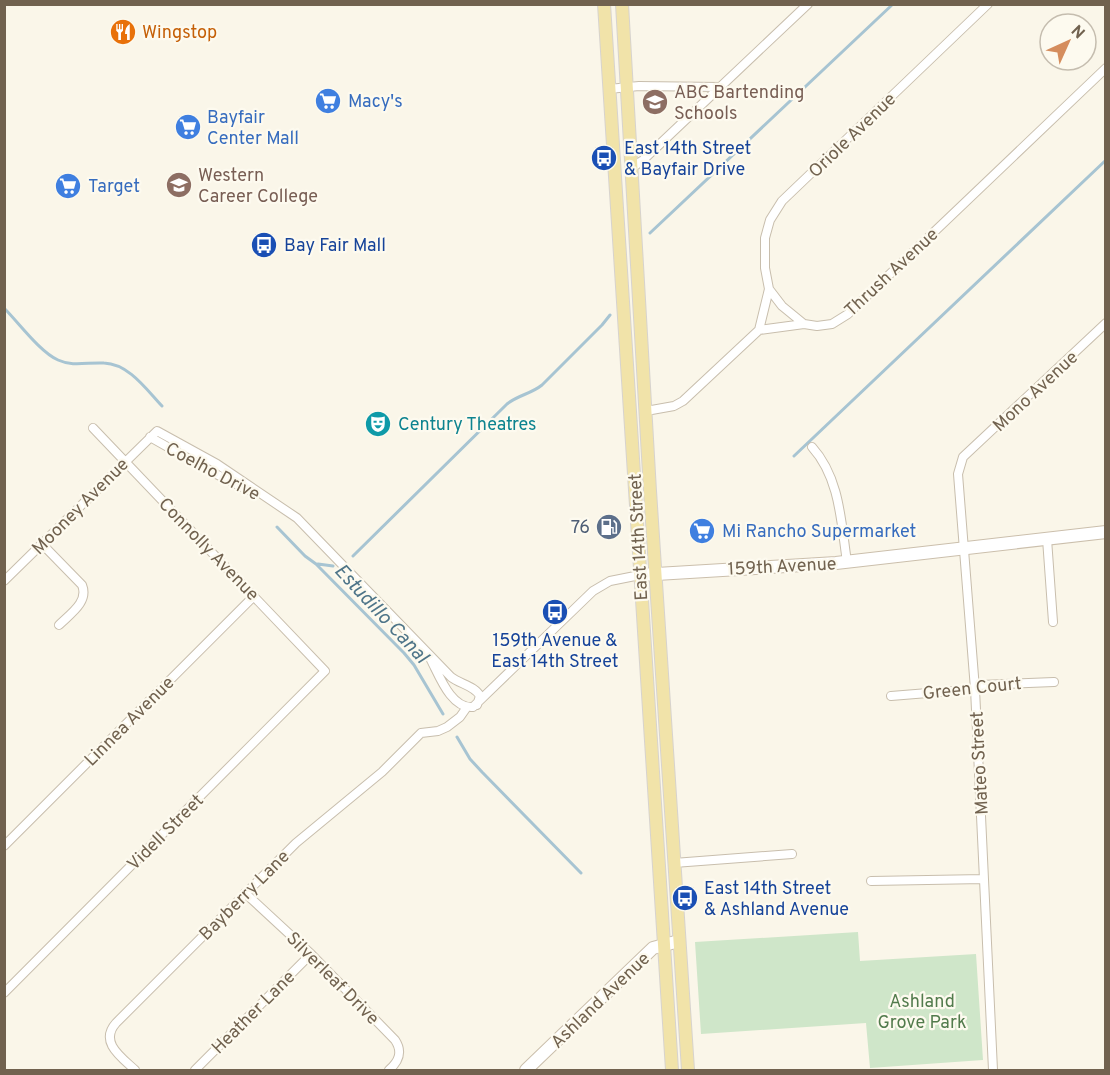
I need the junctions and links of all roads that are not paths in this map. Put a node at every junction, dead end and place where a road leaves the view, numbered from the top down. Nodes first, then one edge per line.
1 (604, 4) edge
2 (622, 4) edge
3 (808, 4) edge
4 (988, 4) edge
5 (1106, 68) edge
6 (608, 76) junction
7 (627, 87) junction
8 (720, 87) junction
9 (609, 89) junction
10 (632, 168) junction
11 (769, 289) junction
12 (1106, 323) edge
13 (804, 324) junction
14 (759, 330) junction
15 (646, 411) junction
16 (93, 428) dead end
17 (154, 434) joint
18 (812, 447) dead end
19 (963, 458) joint
20 (125, 461) junction
21 (1106, 532) edge
22 (1047, 539) junction
23 (42, 544) junction
24 (963, 549) junction
25 (847, 562) junction
26 (656, 573) junction
27 (640, 574) junction
28 (4, 581) edge
29 (254, 596) junction
30 (1053, 622) dead end
31 (59, 625) dead end
32 (422, 647) junction
33 (325, 671) joint
34 (1054, 682) dead end
35 (498, 683) junction
36 (471, 687) junction
37 (975, 689) junction
38 (891, 696) dead end
39 (477, 705) junction
40 (465, 706) junction
41 (19, 831) junction
42 (4, 836) edge
43 (4, 846) edge
44 (792, 855) dead end
45 (674, 863) junction
46 (984, 879) junction
47 (871, 881) dead end
48 (245, 893) junction
49 (680, 942) junction
50 (663, 944) junction
51 (311, 954) junction
52 (4, 993) edge
53 (135, 1071) edge
54 (195, 1071) edge
55 (389, 1071) edge
56 (526, 1071) edge
57 (672, 1071) edge
58 (688, 1071) edge
59 (993, 1071) edge

1 - 6 main road, East 14th Street
2 - 7 main road, East 14th Street
3 - 8 street
4 - 11 street, Oriole Avenue
5 - 13 street, Thrush Avenue
6 - 7 street
6 - 9 main road, East 14th Street
7 - 8 street
7 - 9 street
7 - 10 main road, East 14th Street
8 - 10 street
9 - 27 main road, East 14th Street
10 - 15 main road, East 14th Street
11 - 13 street
11 - 14 street, Oriole Avenue
12 - 19 street, Mono Avenue
13 - 14 street, Thrush Avenue
14 - 15 street
15 - 26 main road, East 14th Street
16 - 20 street, Connolly Avenue
17 - 20 street, Mooney Avenue
17 - 32 street, Coelho Drive
18 - 25 street
19 - 24 street, Mateo Street
20 - 23 street, Mooney Avenue
20 - 29 street, Connolly Avenue
21 - 22 street, 159th Avenue
22 - 24 street, 159th Avenue
22 - 30 street
23 - 28 street, Mooney Avenue
23 - 31 street
24 - 25 street, 159th Avenue
24 - 37 street, Mateo Street
25 - 26 street, 159th Avenue
26 - 27 street, 159th Avenue
26 - 45 main road, East 14th Street
27 - 35 street, 159th Avenue
27 - 50 main road, East 14th Street
29 - 33 street, Connolly Avenue
29 - 41 street, Linnea Avenue
32 - 36 street, Coelho Drive
32 - 40 street, Coelho Drive
33 - 52 street, Videll Street
34 - 37 street, Green Court
35 - 36 street
35 - 39 street, 159th Avenue
36 - 39 street
36 - 40 street
37 - 38 street, Green Court
37 - 46 street, Mateo Street
39 - 40 street
40 - 48 street, Bayberry Lane
41 - 42 street
41 - 43 street, Linnea Avenue
44 - 45 street
45 - 49 main road, East 14th Street
46 - 47 street
46 - 59 street, Mateo Street
48 - 51 street, Silverleaf Drive
48 - 53 street, Bayberry Lane
49 - 50 street, Ashland Avenue
49 - 58 main road, East 14th Street
50 - 56 street, Ashland Avenue
50 - 57 main road, East 14th Street
51 - 54 street, Heather Lane
51 - 55 street, Silverleaf Drive

